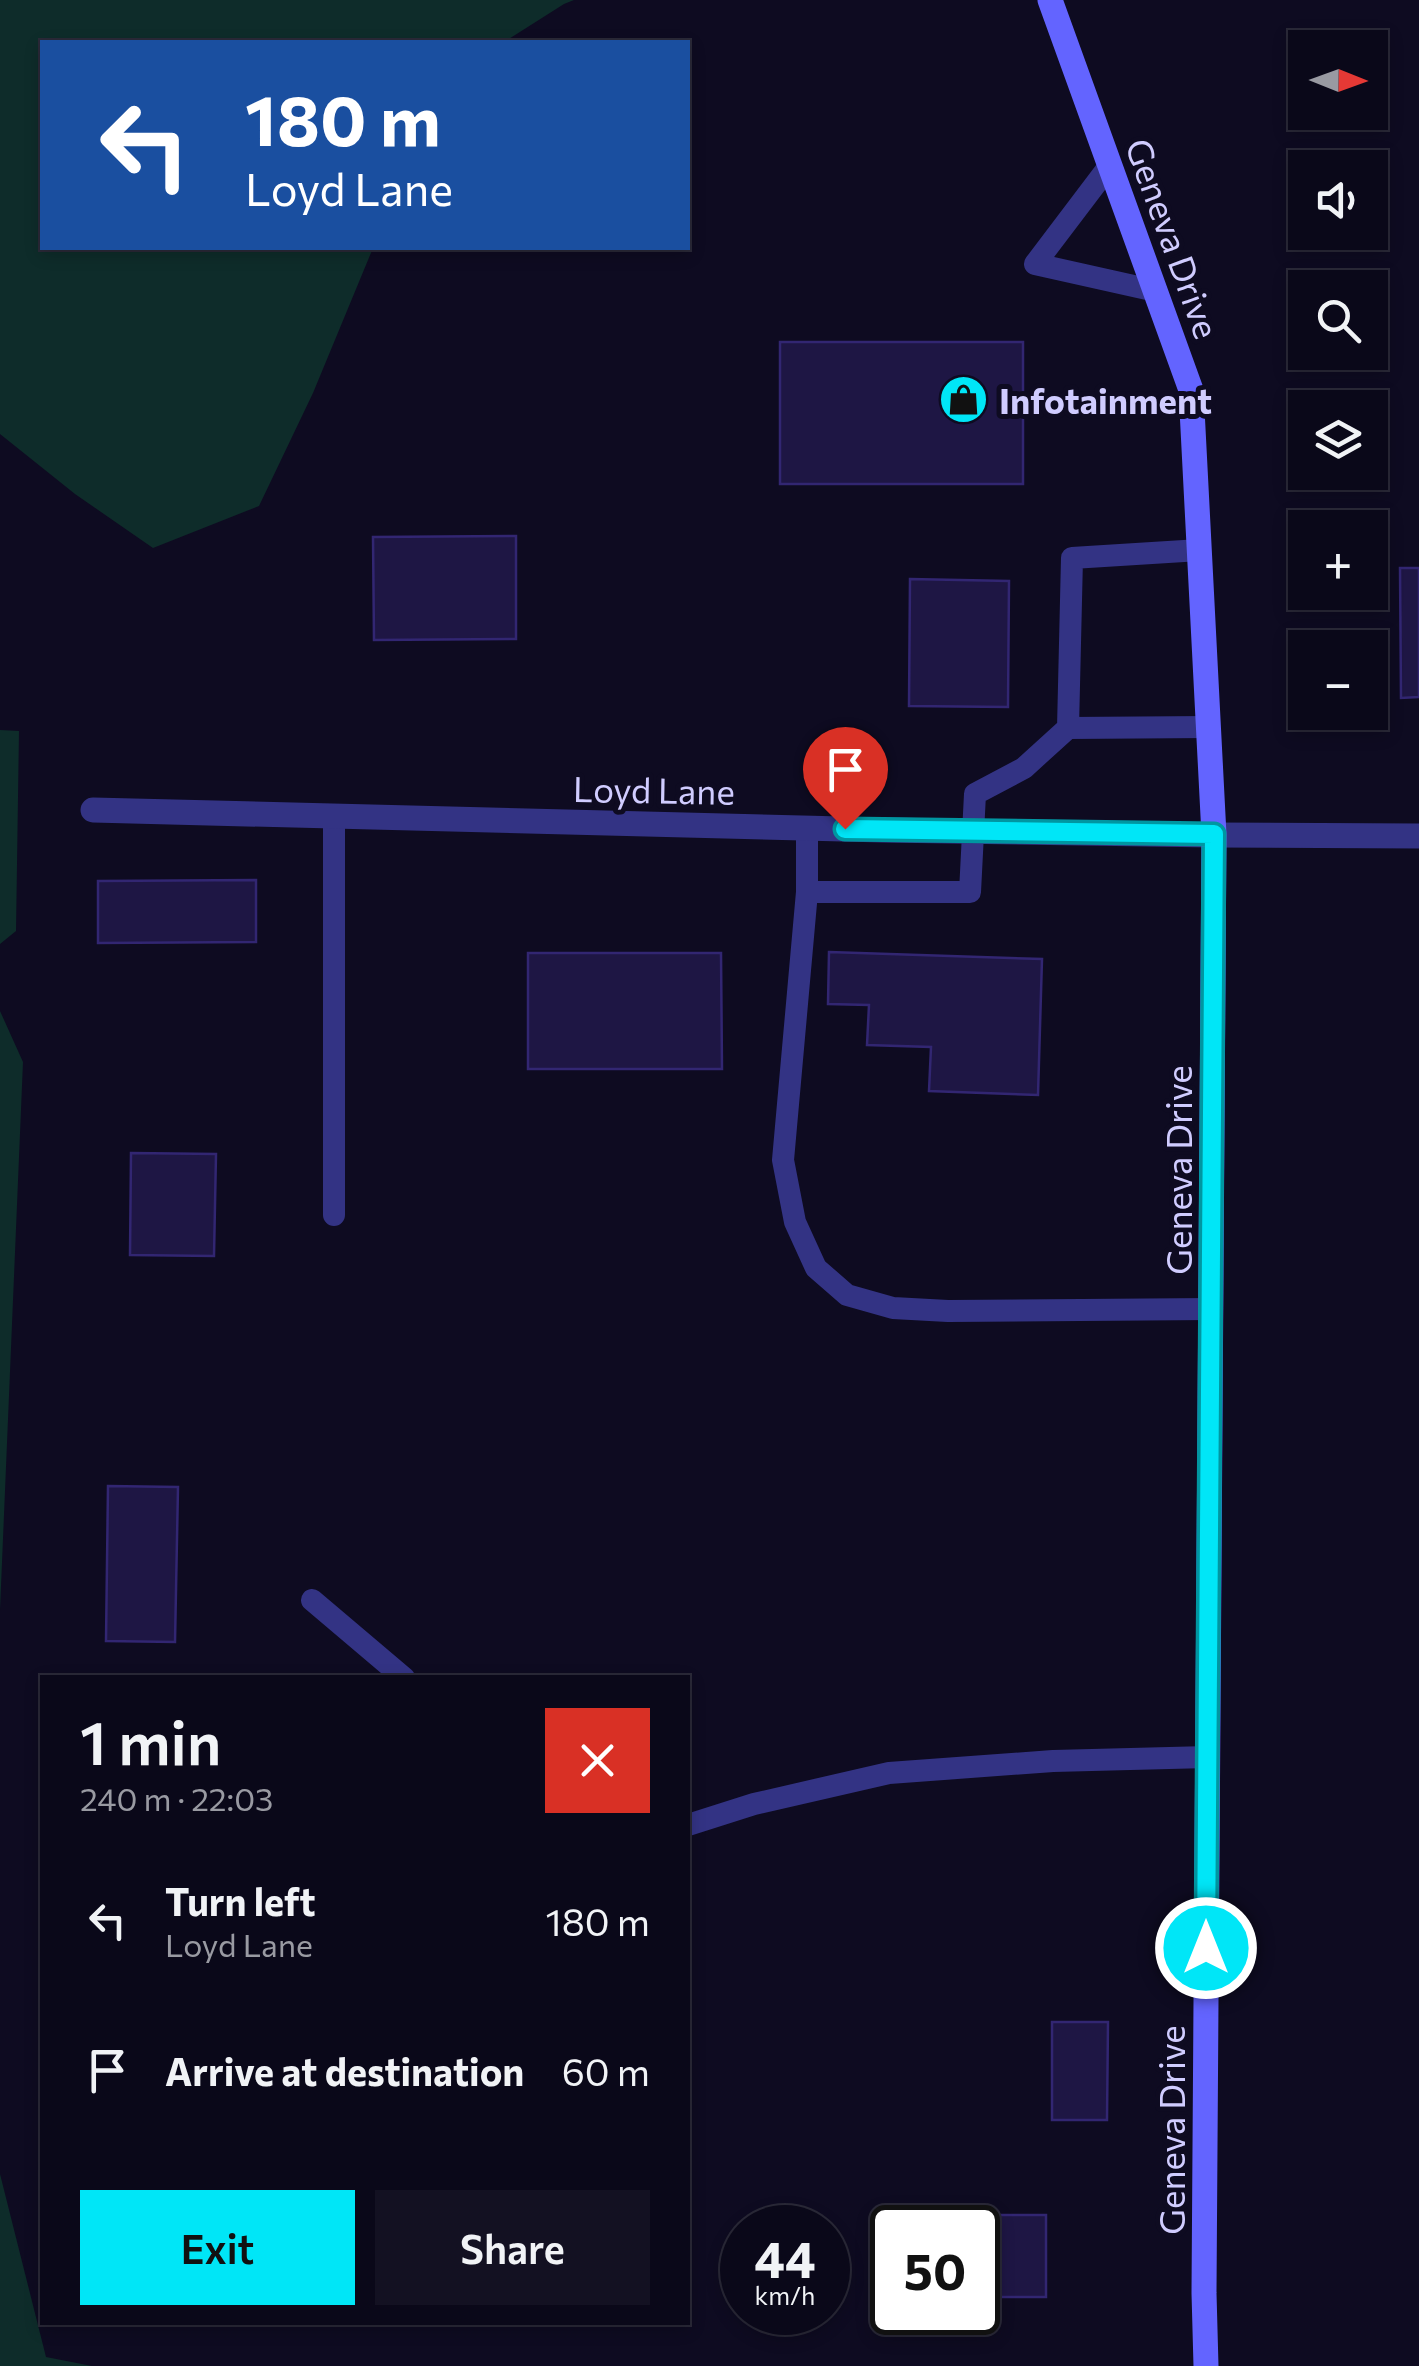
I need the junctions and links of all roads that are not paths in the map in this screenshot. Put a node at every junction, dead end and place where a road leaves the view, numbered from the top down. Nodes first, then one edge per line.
1 (1050, 0) edge
2 (1110, 165) junction
3 (1156, 291) junction
4 (1200, 550) junction
5 (1209, 727) junction
6 (1068, 728) junction
7 (92, 810) dead end
8 (334, 816) junction
9 (807, 828) junction
10 (973, 832) junction
11 (1214, 834) junction
12 (1419, 836) edge
13 (806, 892) junction
14 (334, 1215) dead end
15 (1211, 1309) junction
16 (312, 1600) dead end
17 (400, 1675) edge
18 (1208, 1757) junction
19 (690, 1823) edge
20 (1206, 2366) edge

1 - 2 main road, Geneva Drive
2 - 3 main road, Geneva Drive
2 - 3 lane
3 - 4 main road, Geneva Drive
4 - 5 main road, Geneva Drive
4 - 6 lane
5 - 6 lane
5 - 11 main road, Geneva Drive
6 - 10 lane
7 - 8 street, Loyd Lane
8 - 9 street, Loyd Lane
8 - 14 lane
9 - 10 street, Loyd Lane
9 - 13 lane
10 - 11 street, Loyd Lane
10 - 13 lane
11 - 12 street, Loyd Lane
11 - 15 main road, Geneva Drive
13 - 15 lane
15 - 18 main road, Geneva Drive
16 - 17 lane
18 - 19 lane
18 - 20 main road, Geneva Drive

